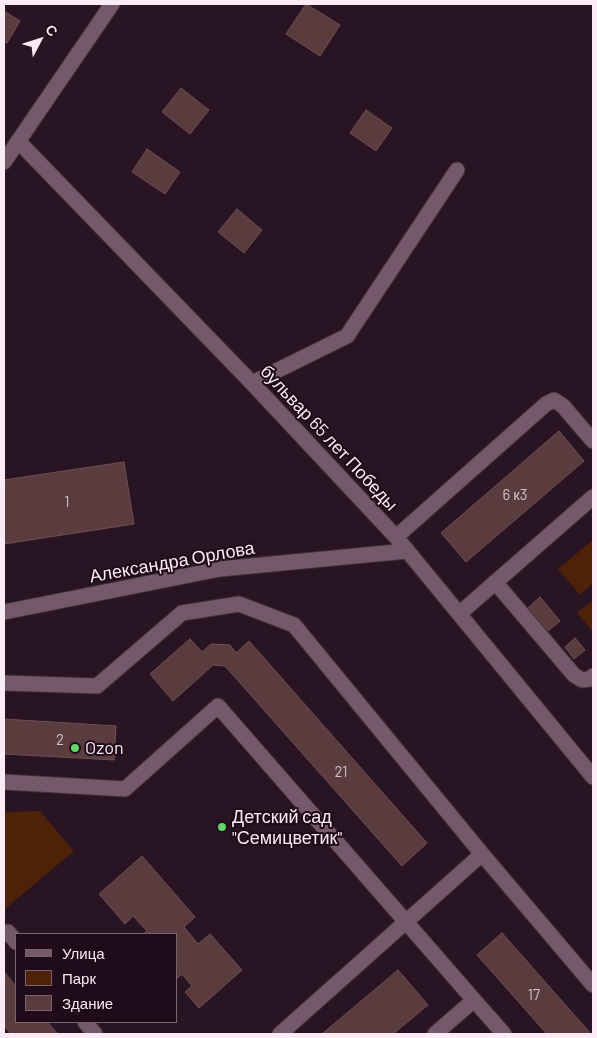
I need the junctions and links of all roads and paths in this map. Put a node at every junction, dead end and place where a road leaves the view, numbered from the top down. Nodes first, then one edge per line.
1 (112, 4) edge
2 (18, 141) junction
3 (4, 162) edge
4 (457, 170) dead end
5 (252, 383) junction
6 (593, 441) edge
7 (593, 497) edge
8 (396, 537) junction
9 (407, 551) junction
10 (495, 582) junction
11 (4, 612) edge
12 (459, 614) junction
13 (593, 676) edge
14 (4, 683) edge
15 (593, 777) edge
16 (4, 782) edge
17 (482, 854) junction
18 (406, 922) junction
19 (593, 985) edge
20 (474, 1000) junction
21 (86, 1023) edge
22 (95, 1034) edge
23 (280, 1034) edge
24 (435, 1034) edge
25 (504, 1034) edge

1 - 2 street
2 - 3 street
2 - 5 street, бульвар 65 лет Победы
4 - 5 street
5 - 8 street, бульвар 65 лет Победы
6 - 8 street
7 - 10 street
8 - 9 street, бульвар 65 лет Победы
9 - 11 street, Александра Орлова
9 - 12 street, бульвар 65 лет Победы
10 - 12 street
10 - 13 street
12 - 15 street, бульвар 65 лет Победы
14 - 17 street
16 - 18 street
17 - 18 street
17 - 19 street
18 - 20 street
18 - 23 street
20 - 24 street
20 - 25 street
21 - 22 street

